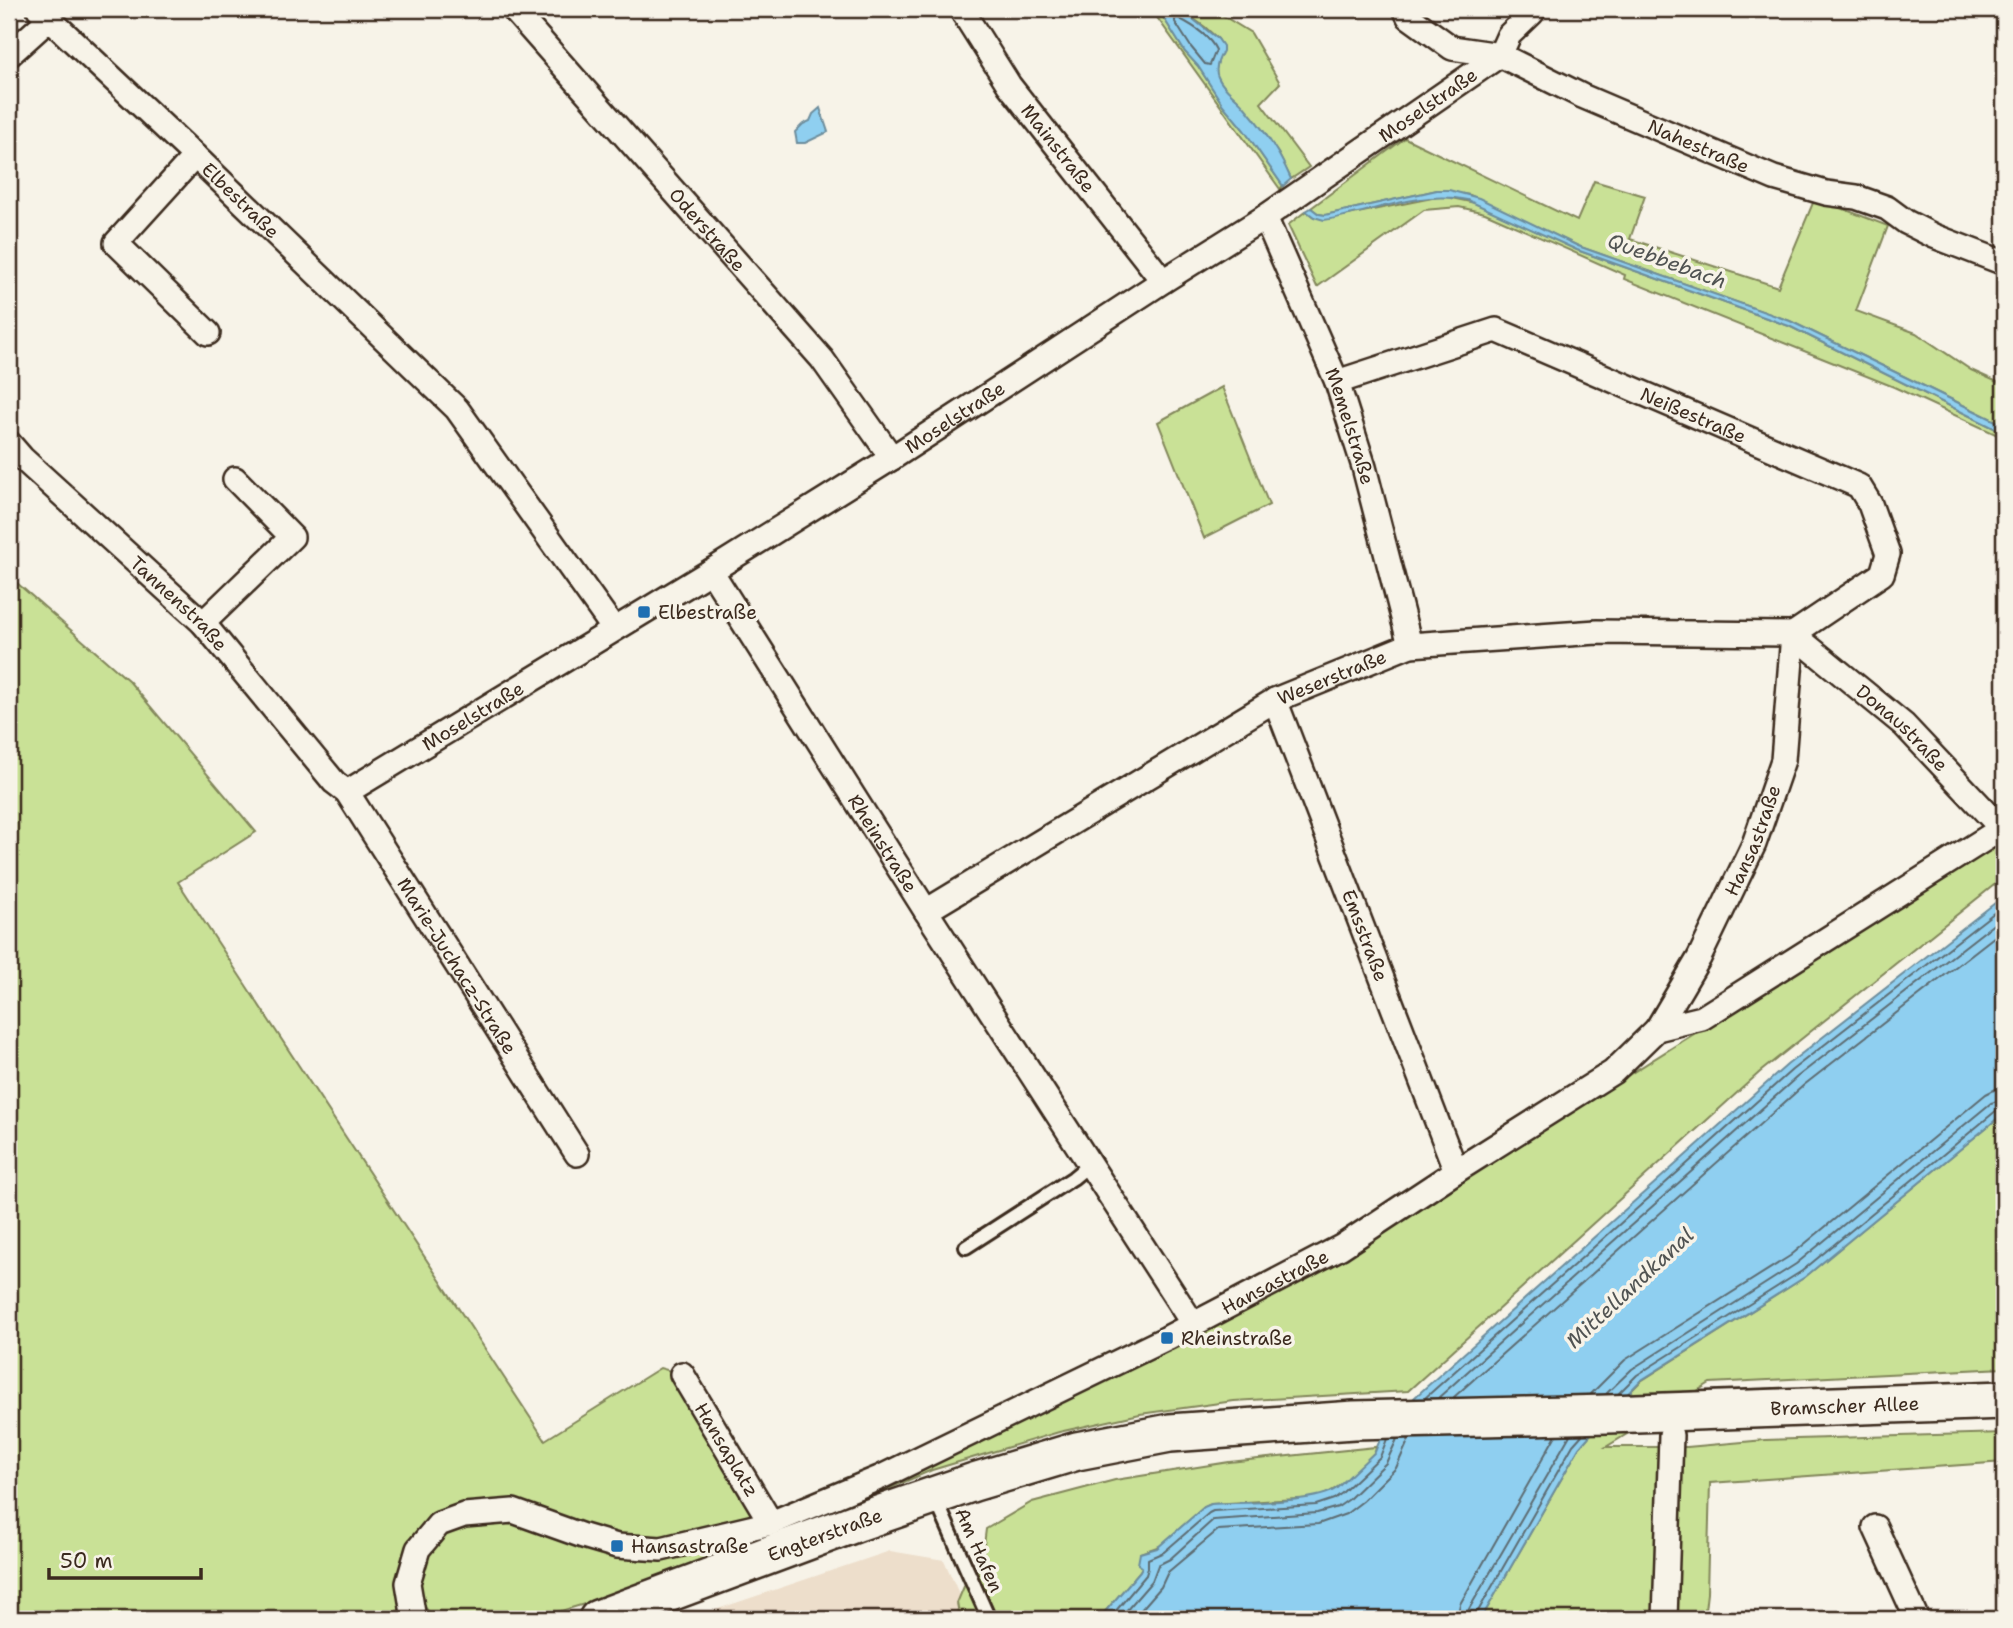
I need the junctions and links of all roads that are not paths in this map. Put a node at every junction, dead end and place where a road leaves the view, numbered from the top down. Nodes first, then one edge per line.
1 (513, 9) edge
2 (961, 9) edge
3 (1405, 9) edge
4 (1533, 9) edge
5 (44, 14) edge
6 (9, 55) edge
7 (1500, 55) junction
8 (195, 156) junction
9 (1265, 216) junction
10 (2004, 263) edge
11 (1163, 281) junction
12 (208, 333) dead end
13 (1337, 382) junction
14 (9, 443) edge
15 (892, 458) junction
16 (235, 479) dead end
17 (711, 571) junction
18 (203, 623) junction
19 (614, 629) junction
20 (1794, 634) junction
21 (1410, 645) junction
22 (1275, 700) junction
23 (341, 787) junction
24 (2003, 828) edge
25 (926, 911) junction
26 (1657, 1029) junction
27 (577, 1154) dead end
28 (1090, 1164) junction
29 (1456, 1171) junction
30 (966, 1247) dead end
31 (1194, 1324) junction
32 (682, 1374) dead end
33 (2004, 1400) edge
34 (1354, 1420) joint
35 (1677, 1423) junction
36 (935, 1496) junction
37 (771, 1523) junction
38 (1875, 1527) dead end
39 (414, 1619) edge
40 (598, 1619) edge
41 (989, 1619) edge
42 (1665, 1619) edge
43 (1917, 1619) edge

1 - 15 street, Oderstraße
2 - 11 street, Mainstraße
3 - 7 street, Nahestraße
4 - 7 street, Moselstraße
5 - 6 street
5 - 8 street, Elbestraße
7 - 9 street, Moselstraße
7 - 10 street, Nahestraße
8 - 12 street
8 - 19 street, Elbestraße
9 - 11 street, Moselstraße
9 - 13 street, Memelstraße
11 - 15 street, Moselstraße
13 - 20 street, Neißestraße
13 - 21 street, Memelstraße
14 - 18 street, Tannenstraße
15 - 17 street, Moselstraße
16 - 18 street
17 - 19 street, Moselstraße
17 - 25 street, Rheinstraße
18 - 23 street, Tannenstraße
19 - 23 street, Moselstraße
20 - 21 street, Weserstraße
20 - 24 street, Donaustraße
20 - 26 street, Hansastraße
21 - 22 street, Weserstraße
22 - 25 street, Weserstraße
22 - 29 street, Emsstraße
23 - 27 street, Marie-Juchacz-Straße
24 - 26 street
25 - 28 street, Rheinstraße
26 - 29 street, Hansastraße
28 - 30 lane
28 - 31 street, Rheinstraße
29 - 31 street, Hansastraße
31 - 37 street, Hansastraße
32 - 37 street, Hansaplatz
33 - 35 main road, Bramscher Allee
34 - 35 main road, Bramscher Allee
34 - 36 main road, Engterstraße
35 - 42 street
36 - 40 main road, Engterstraße
36 - 41 lane, Am Hafen
37 - 39 street, Hansastraße
38 - 43 street

